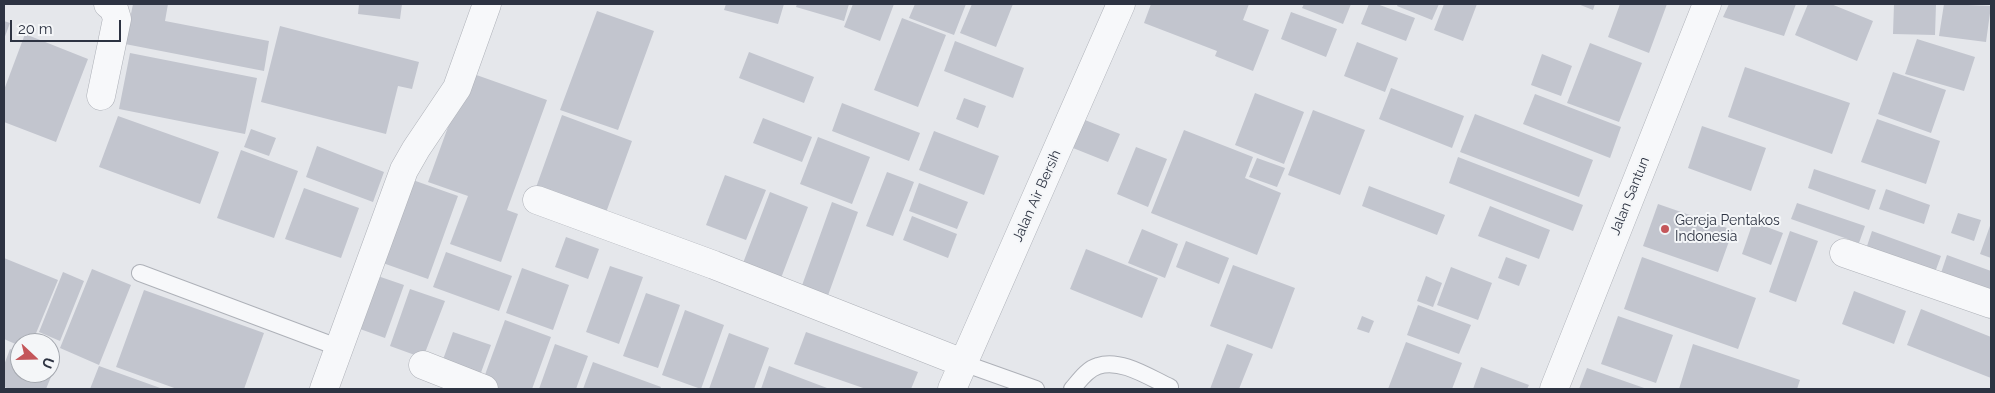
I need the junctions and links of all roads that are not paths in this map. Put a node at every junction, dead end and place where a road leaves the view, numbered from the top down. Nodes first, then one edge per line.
1 (108, 4) edge
2 (487, 4) edge
3 (1122, 4) edge
4 (1707, 4) edge
5 (101, 96) dead end
6 (537, 200) dead end
7 (1844, 253) dead end
8 (140, 273) dead end
9 (1991, 304) edge
10 (340, 348) junction
11 (963, 363) junction
12 (423, 365) dead end
13 (1170, 387) dead end
14 (324, 389) edge
15 (484, 389) edge
16 (952, 389) edge
17 (1036, 389) edge
18 (1072, 389) edge
19 (1554, 389) edge

1 - 5 street
2 - 10 street
3 - 11 street, Jalan Air Bersih
4 - 19 street, Jalan Santun
6 - 11 street
7 - 9 street
8 - 10 lane
10 - 14 street
11 - 16 street, Jalan Air Bersih
11 - 17 lane
12 - 15 street
13 - 18 lane

